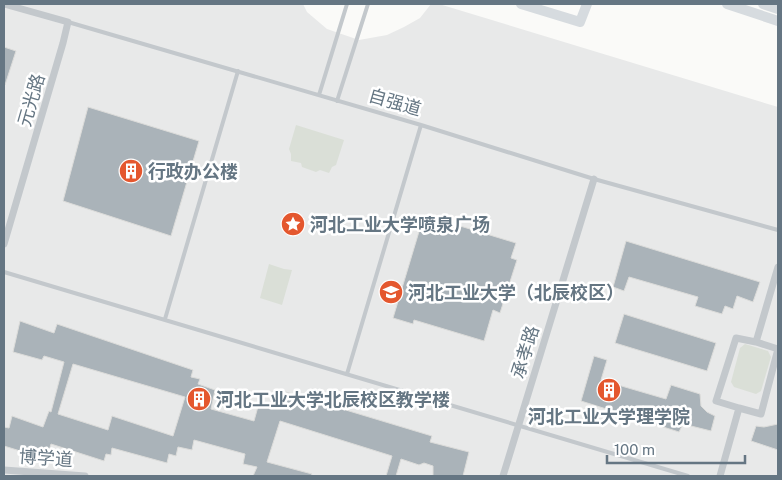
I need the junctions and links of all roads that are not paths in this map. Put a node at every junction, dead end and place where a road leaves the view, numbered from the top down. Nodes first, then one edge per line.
1 (4, 4) edge
2 (347, 4) edge
3 (368, 4) edge
4 (521, 4) edge
5 (587, 4) edge
6 (727, 4) edge
7 (763, 4) edge
8 (778, 9) edge
9 (778, 21) edge
10 (68, 22) junction
11 (238, 71) junction
12 (319, 95) junction
13 (337, 100) junction
14 (421, 125) junction
15 (594, 179) junction
16 (778, 230) edge
17 (4, 244) edge
18 (778, 267) edge
19 (4, 272) edge
20 (165, 319) junction
21 (756, 342) junction
22 (347, 374) junction
23 (739, 408) junction
24 (518, 426) junction
25 (4, 470) edge
26 (86, 476) edge
27 (503, 476) edge
28 (688, 476) edge
29 (720, 476) edge

1 - 10 street, 自强道
2 - 12 lane
3 - 13 lane
4 - 5 street
6 - 9 street
7 - 8 street
10 - 11 lane, 自强道
10 - 17 street, 元光路
11 - 12 lane, 自强道
11 - 20 lane
12 - 13 lane, 自强道
13 - 14 lane, 自强道
14 - 15 lane, 自强道
14 - 22 lane
15 - 16 lane, 自强道
15 - 24 street, 承孝路
18 - 21 street
19 - 20 lane
20 - 22 lane
21 - 23 street
21 - 23 street
22 - 24 lane
23 - 29 street
24 - 27 street, 承孝路
24 - 28 lane
25 - 26 street, 博学道

